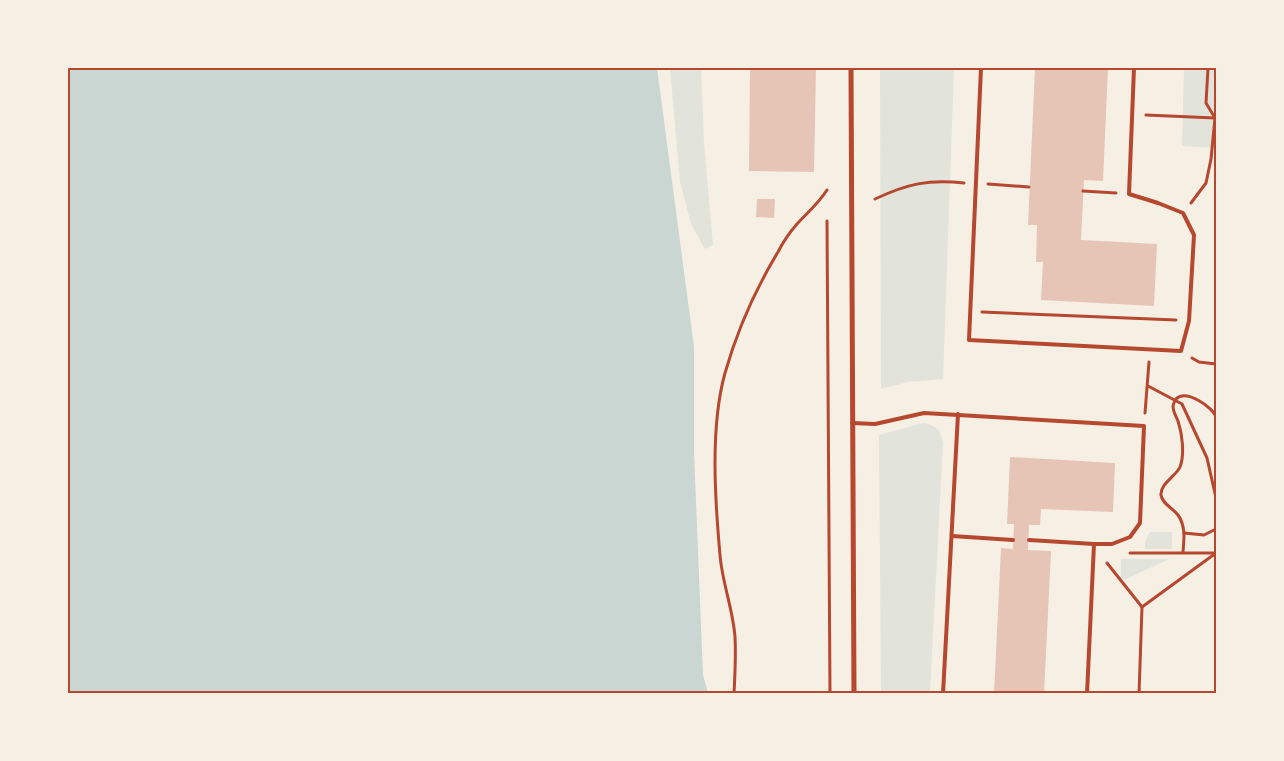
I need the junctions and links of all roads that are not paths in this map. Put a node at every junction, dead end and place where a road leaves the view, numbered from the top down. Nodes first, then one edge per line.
1 (851, 68) edge
2 (981, 68) edge
3 (1134, 68) edge
4 (958, 414) junction
5 (852, 423) junction
6 (952, 536) junction
7 (1014, 540) dead end
8 (1028, 540) dead end
9 (1094, 544) junction
10 (854, 694) edge
11 (943, 694) edge
12 (1087, 694) edge

1 - 5 street
2 - 3 lane
4 - 5 lane
4 - 6 lane
4 - 9 lane
5 - 10 street
6 - 7 lane
6 - 11 lane
8 - 9 lane
9 - 12 lane

